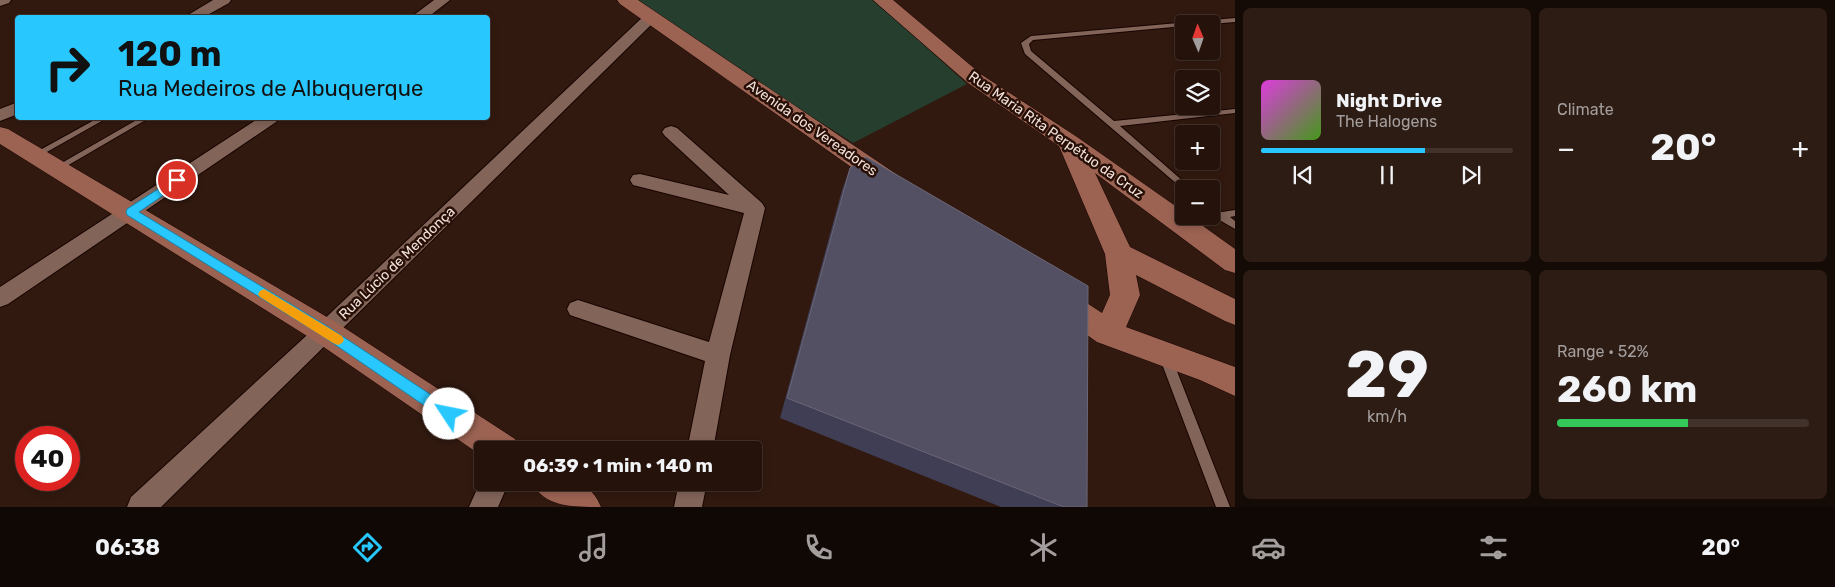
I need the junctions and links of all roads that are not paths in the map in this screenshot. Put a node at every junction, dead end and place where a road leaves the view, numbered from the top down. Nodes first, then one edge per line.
1 (4, 0) edge
2 (224, 0) edge
3 (443, 0) edge
4 (626, 0) edge
5 (882, 0) edge
6 (0, 2) edge
7 (196, 15) edge
8 (421, 15) edge
9 (651, 16) junction
10 (1235, 20) edge
11 (1220, 21) edge
12 (1175, 25) edge
13 (15, 108) edge
14 (1235, 111) edge
15 (0, 116) edge
16 (101, 120) edge
17 (140, 120) edge
18 (267, 120) edge
19 (1114, 124) junction
20 (670, 132) dead end
21 (0, 134) edge
22 (1069, 142) junction
23 (46, 161) junction
24 (640, 180) dead end
25 (1178, 180) edge
26 (908, 194) edge
27 (755, 208) junction
28 (131, 212) junction
29 (1220, 212) edge
30 (1235, 213) edge
31 (1220, 216) edge
32 (1235, 226) edge
33 (1119, 254) junction
34 (1235, 263) edge
35 (1035, 283) edge
36 (0, 298) edge
37 (578, 309) dead end
38 (1235, 313) edge
39 (326, 332) junction
40 (1108, 333) junction
41 (1164, 353) junction
42 (718, 355) junction
43 (1235, 382) edge
44 (490, 441) edge
45 (702, 441) edge
46 (491, 491) edge
47 (561, 491) edge
48 (691, 491) edge
49 (141, 507) edge
50 (483, 507) edge
51 (583, 507) edge
52 (688, 507) edge
53 (1223, 507) edge

1 - 6 street
2 - 7 street
3 - 8 street
4 - 9 main road, Avenida dos Vereadores
5 - 22 main road, Rua Maria Rita Perpétuo da Cruz
9 - 26 main road, Avenida dos Vereadores
9 - 39 street, Rua Lúcio de Mendonça
10 - 11 lane
12 - 19 lane
13 - 15 street
14 - 19 lane
16 - 23 lane
17 - 23 lane
18 - 28 street
19 - 25 lane
20 - 27 street
21 - 23 main road
22 - 33 main road
22 - 34 main road, Rua Maria Rita Perpétuo da Cruz
23 - 28 main road
24 - 27 street
27 - 42 street
28 - 36 street
28 - 39 main road
29 - 30 lane
31 - 32 lane
33 - 38 main road
33 - 40 main road
35 - 40 main road
37 - 42 street
39 - 44 main road
39 - 49 street, Rua Lúcio de Mendonça
40 - 41 main road
41 - 43 main road
41 - 53 lane
42 - 45 street
46 - 50 street
47 - 51 main road
48 - 52 street

